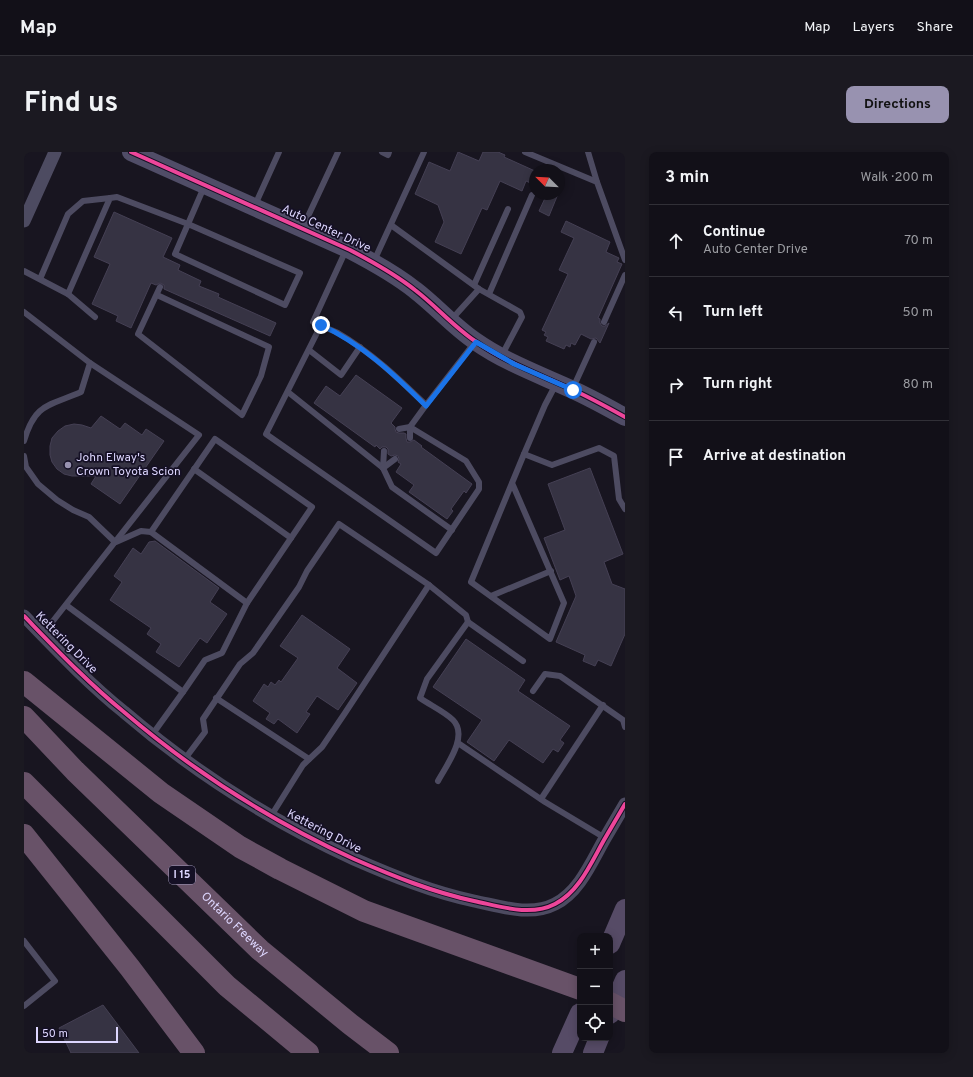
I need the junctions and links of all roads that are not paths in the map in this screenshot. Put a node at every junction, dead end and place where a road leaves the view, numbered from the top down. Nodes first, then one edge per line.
1 (55, 152) edge
2 (131, 152) edge
3 (279, 152) edge
4 (338, 152) edge
5 (382, 152) edge
6 (389, 152) edge
7 (424, 152) edge
8 (525, 152) edge
9 (588, 152) edge
10 (597, 182) junction
11 (205, 185) junction
12 (110, 198) junction
13 (529, 200) edge
14 (254, 207) junction
15 (508, 208) dead end
16 (24, 221) edge
17 (188, 224) junction
18 (391, 225) junction
19 (303, 228) junction
20 (346, 248) junction
21 (175, 254) junction
22 (625, 260) edge
23 (172, 261) dead end
24 (374, 262) junction
25 (24, 271) edge
26 (625, 274) edge
27 (40, 279) junction
28 (160, 287) dead end
29 (476, 287) junction
30 (68, 294) junction
31 (489, 294) junction
32 (157, 296) junction
33 (24, 312) edge
34 (95, 317) dead end
35 (450, 321) junction
36 (604, 322) dead end
37 (321, 325) junction
38 (476, 342) junction
39 (594, 342) dead end
40 (360, 348) junction
41 (309, 350) junction
42 (501, 357) junction
43 (90, 363) junction
44 (564, 386) junction
45 (288, 392) junction
46 (426, 406) junction
47 (625, 417) edge
48 (410, 427) junction
49 (399, 429) dead end
50 (410, 438) dead end
51 (24, 441) edge
52 (384, 451) dead end
53 (524, 454) junction
54 (24, 456) edge
55 (395, 459) dead end
56 (383, 468) junction
57 (194, 469) junction
58 (512, 483) junction
59 (625, 509) edge
60 (452, 530) junction
61 (151, 532) junction
62 (291, 538) junction
63 (115, 542) junction
64 (551, 571) junction
65 (429, 585) junction
66 (491, 596) junction
67 (247, 603) junction
68 (66, 605) junction
69 (24, 616) edge
70 (468, 622) junction
71 (42, 635) junction
72 (523, 661) dead end
73 (24, 682) edge
74 (533, 691) dead end
75 (183, 692) junction
76 (216, 698) junction
77 (603, 705) junction
78 (24, 717) edge
79 (625, 727) edge
80 (152, 735) junction
81 (458, 743) junction
82 (309, 759) junction
83 (184, 760) junction
84 (438, 781) dead end
85 (24, 783) edge
86 (541, 799) junction
87 (625, 804) edge
88 (271, 816) junction
89 (24, 835) edge
90 (605, 838) junction
91 (625, 909) edge
92 (613, 937) edge
93 (24, 941) edge
94 (625, 980) edge
95 (577, 988) edge
96 (24, 1006) edge
97 (615, 1008) edge
98 (577, 1020) edge
99 (598, 1041) edge
100 (194, 1053) edge
101 (308, 1053) edge
102 (388, 1053) edge
103 (562, 1053) edge
104 (593, 1053) edge

1 - 16 street
2 - 11 street, Auto Center Drive
3 - 14 lane
4 - 19 lane
5 - 6 lane
7 - 18 lane
8 - 10 lane
9 - 10 lane
10 - 22 lane
11 - 14 street, Auto Center Drive
11 - 17 lane
12 - 17 lane
12 - 27 lane
12 - 30 lane
13 - 31 lane
14 - 19 street, Auto Center Drive
15 - 29 lane
17 - 21 lane
17 - 21 lane
18 - 24 lane
18 - 29 lane
19 - 20 street, Auto Center Drive
20 - 24 street, Auto Center Drive
20 - 37 lane
21 - 23 lane
24 - 35 street, Auto Center Drive
25 - 27 lane
26 - 36 lane
27 - 30 lane
28 - 32 lane
29 - 31 lane
29 - 35 lane
30 - 34 lane
31 - 42 lane
32 - 32 lane
33 - 43 lane
35 - 38 street, Auto Center Drive
37 - 40 lane
37 - 41 lane
38 - 42 street, Auto Center Drive
38 - 46 lane
39 - 44 lane
40 - 41 lane
40 - 46 lane
41 - 45 lane
42 - 44 street, Auto Center Drive
43 - 51 lane
43 - 63 lane
44 - 47 street, Auto Center Drive
44 - 53 lane
45 - 56 lane
45 - 60 lane
46 - 48 lane
48 - 49 lane
48 - 50 lane
48 - 60 lane
52 - 56 lane
53 - 58 lane
53 - 59 lane
54 - 63 lane
55 - 56 lane
56 - 60 lane
57 - 61 lane
57 - 62 lane
57 - 62 lane
58 - 64 lane
58 - 66 lane
61 - 63 lane
61 - 67 lane
62 - 67 lane
63 - 68 lane
64 - 66 lane
64 - 66 lane
65 - 70 lane
65 - 76 lane
65 - 82 lane
67 - 75 lane
68 - 71 lane
68 - 75 lane
69 - 71 street, Kettering Drive
70 - 72 lane
70 - 81 lane
71 - 80 street, Kettering Drive
73 - 95 highway
74 - 77 lane
75 - 80 lane
76 - 82 lane
76 - 83 lane
77 - 79 lane
77 - 86 lane
78 - 102 highway, Ontario Freeway / I 15
80 - 83 street, Kettering Drive
81 - 84 lane
81 - 86 lane
82 - 88 lane
83 - 88 street, Kettering Drive
85 - 101 highway
86 - 90 lane
87 - 90 street, Kettering Drive
88 - 90 street, Kettering Drive
89 - 100 highway
91 - 92 main road
93 - 96 lane
94 - 97 main road
98 - 103 main road
99 - 104 main road

